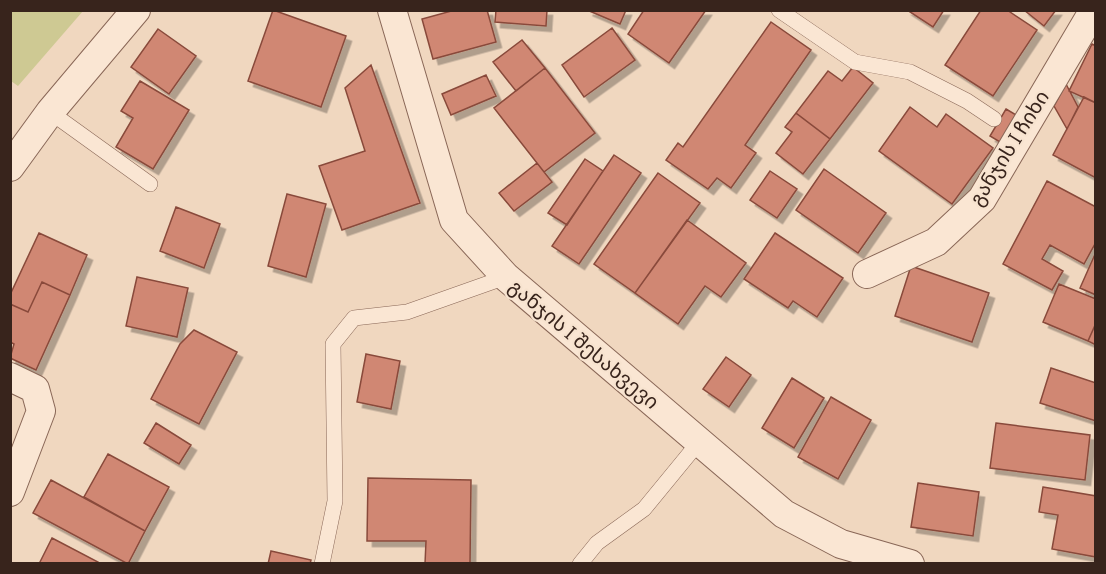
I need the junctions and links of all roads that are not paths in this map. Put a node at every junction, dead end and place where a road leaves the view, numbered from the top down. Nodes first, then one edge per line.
1 (136, 10) edge
2 (392, 10) edge
3 (779, 10) edge
4 (1094, 10) edge
5 (50, 112) junction
6 (994, 119) dead end
7 (10, 167) edge
8 (150, 184) dead end
9 (867, 274) dead end
10 (506, 277) junction
11 (10, 377) edge
12 (699, 442) junction
13 (10, 492) edge
14 (322, 564) edge
15 (580, 564) edge
16 (909, 564) edge

1 - 5 street
2 - 10 street, განჯის I შესახვევი
3 - 6 lane
4 - 9 street, განჯის I ჩიხი
5 - 7 street
5 - 8 lane
10 - 12 street, განჯის I შესახვევი
10 - 14 lane
11 - 13 street
12 - 15 lane
12 - 16 street, განჯის I შესახვევი

